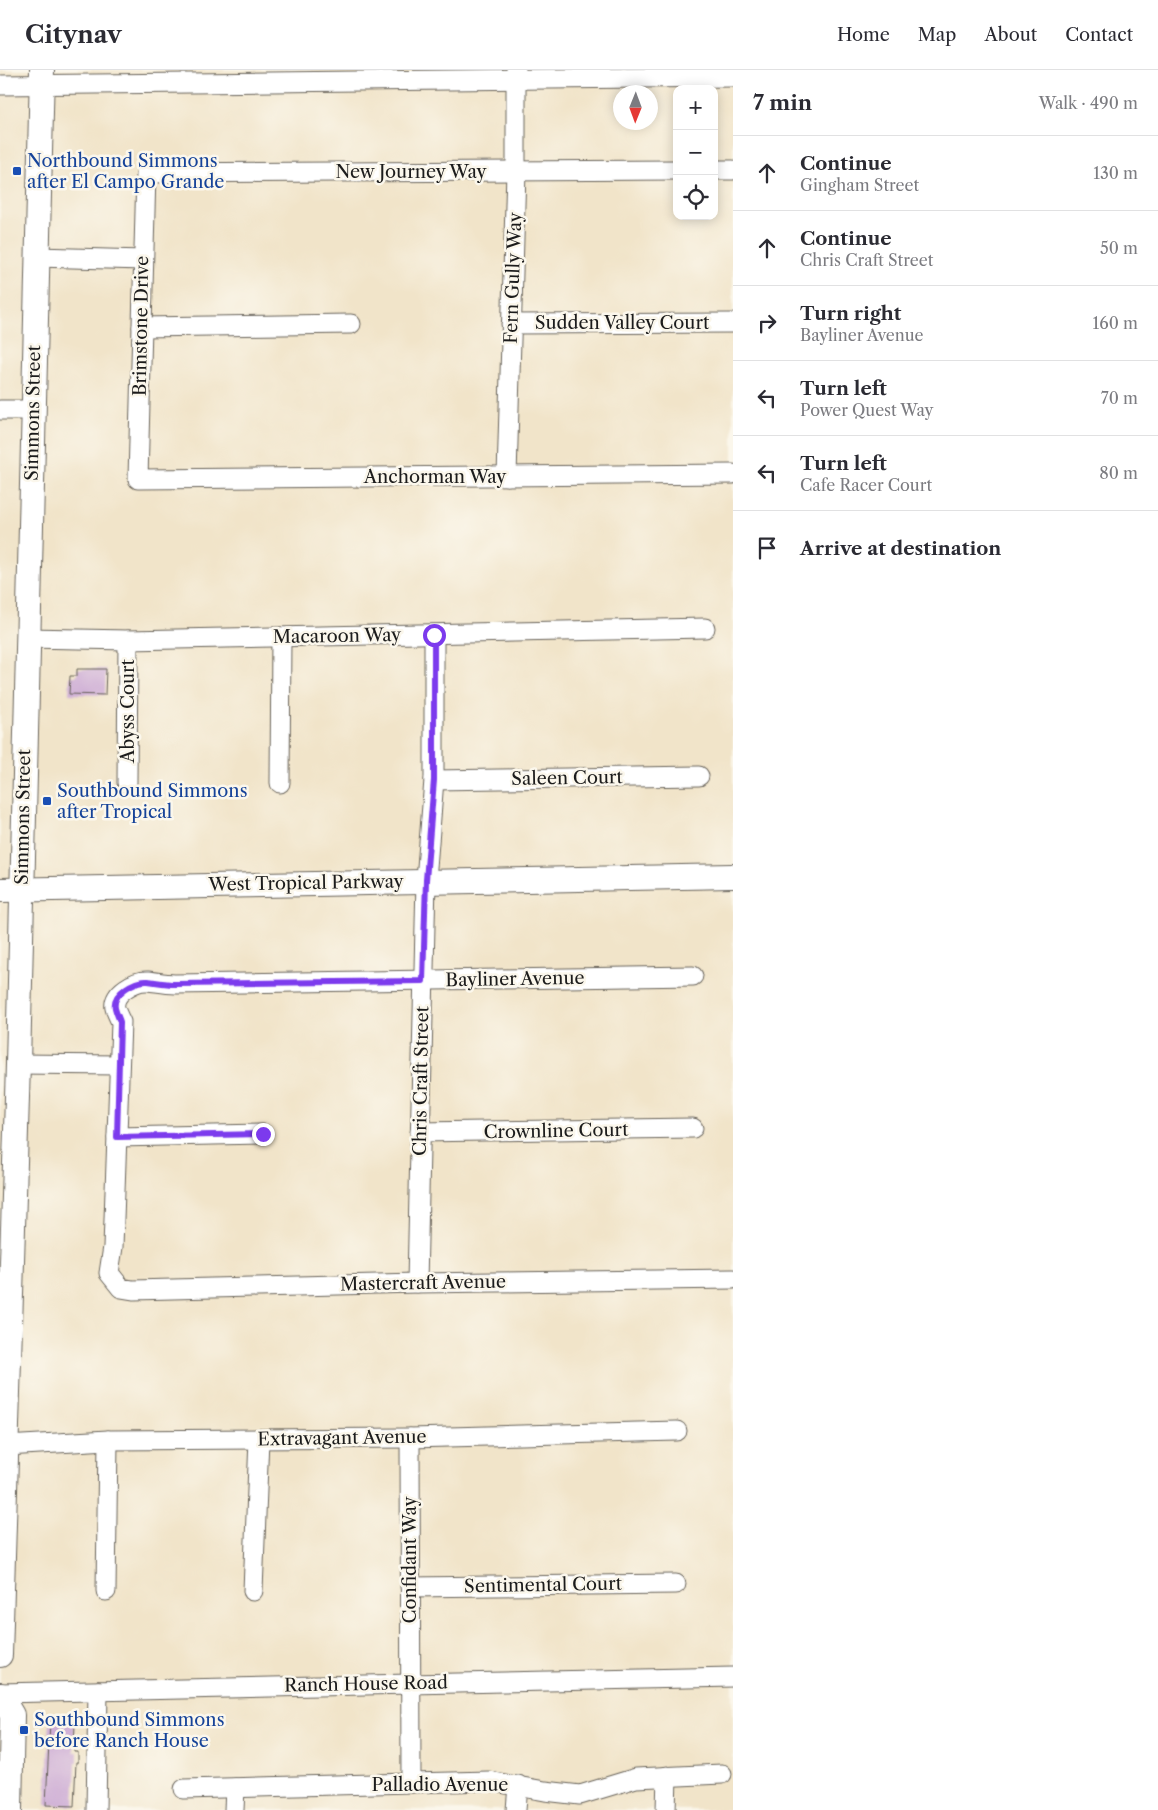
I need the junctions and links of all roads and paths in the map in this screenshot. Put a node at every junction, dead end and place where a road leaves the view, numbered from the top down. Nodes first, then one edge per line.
1 (516, 74) edge
2 (254, 75) edge
3 (733, 77) edge
4 (42, 78) edge
5 (0, 85) edge
6 (673, 170) edge
7 (718, 170) edge
8 (733, 170) edge
9 (516, 171) junction
10 (146, 174) joint
11 (37, 258) junction
12 (143, 260) junction
13 (733, 323) edge
14 (351, 324) dead end
15 (511, 324) junction
16 (142, 327) junction
17 (0, 410) edge
18 (34, 410) junction
19 (733, 474) edge
20 (507, 476) junction
21 (138, 479) joint
22 (706, 628) dead end
23 (434, 635) junction
24 (281, 636) junction
25 (28, 638) junction
26 (128, 640) junction
27 (699, 776) dead end
28 (434, 780) junction
29 (128, 783) dead end
30 (280, 783) dead end
31 (733, 876) edge
32 (426, 880) junction
33 (11, 890) edge
34 (694, 976) dead end
35 (423, 981) junction
36 (18, 1064) junction
37 (119, 1065) junction
38 (693, 1128) dead end
39 (420, 1132) junction
40 (263, 1134) dead end
41 (117, 1137) junction
42 (733, 1279) edge
43 (417, 1283) junction
44 (677, 1431) dead end
45 (410, 1438) junction
46 (259, 1439) junction
47 (108, 1440) junction
48 (6, 1446) junction
49 (676, 1584) dead end
50 (410, 1587) junction
51 (106, 1591) dead end
52 (253, 1591) dead end
53 (0, 1655) edge
54 (733, 1676) edge
55 (410, 1682) junction
56 (98, 1691) junction
57 (0, 1694) edge
58 (722, 1774) dead end
59 (667, 1776) junction
60 (411, 1783) junction
61 (518, 1785) junction
62 (235, 1788) junction
63 (184, 1790) dead end
64 (10, 1810) edge
65 (96, 1810) edge
66 (234, 1810) edge
67 (516, 1810) edge
68 (666, 1810) edge

1 - 2 street
1 - 3 street
1 - 9 street, Fern Gully Way
2 - 4 street
4 - 5 street
4 - 11 main road, Simmons Street
6 - 9 street, New Journey Way
7 - 8 street
9 - 10 street, New Journey Way
9 - 15 street, Fern Gully Way
10 - 12 street, Brimstone Drive
11 - 12 street
11 - 18 main road, Simmons Street
12 - 16 street, Brimstone Drive
13 - 15 street, Sudden Valley Court
14 - 16 street
15 - 20 street, Fern Gully Way
16 - 21 street, Brimstone Drive
17 - 18 street
18 - 25 main road, Simmons Street
19 - 20 street, Anchorman Way
20 - 21 street, Anchorman Way
22 - 23 street, Macaroon Way
23 - 24 street, Macaroon Way
23 - 28 street, Chris Craft Street
24 - 26 street, Macaroon Way
24 - 30 street
25 - 26 street, Macaroon Way
25 - 33 main road, Simmons Street
26 - 29 street, Abyss Court
27 - 28 street, Saleen Court
28 - 32 street, Chris Craft Street
31 - 32 main road, West Tropical Parkway
32 - 33 main road, West Tropical Parkway
32 - 35 street, Chris Craft Street
33 - 36 main road, Simmons Street
34 - 35 street, Bayliner Avenue
35 - 37 street, Bayliner Avenue
35 - 39 street, Chris Craft Street
36 - 37 street
36 - 48 main road, Simmons Street
37 - 41 street
38 - 39 street, Crownline Court
39 - 43 street, Chris Craft Street
40 - 41 street
41 - 43 street, Mastercraft Avenue
42 - 43 street, Mastercraft Avenue
44 - 45 street, Extravagant Avenue
45 - 46 street, Extravagant Avenue
45 - 50 street, Confidant Way
46 - 47 street, Extravagant Avenue
46 - 52 street
47 - 48 street, Extravagant Avenue
47 - 51 street
48 - 53 main road, Simmons Street
49 - 50 street, Sentimental Court
50 - 55 street, Confidant Way
54 - 55 street, Ranch House Road
55 - 56 street, Ranch House Road
55 - 60 street, Confidant Way
56 - 57 street, Ranch House Road
56 - 65 street
57 - 64 main road
58 - 59 street, Palladio Avenue
59 - 61 street, Palladio Avenue
59 - 68 street
60 - 61 street, Palladio Avenue
60 - 62 street, Palladio Avenue
61 - 67 street
62 - 63 street, Palladio Avenue
62 - 66 street

